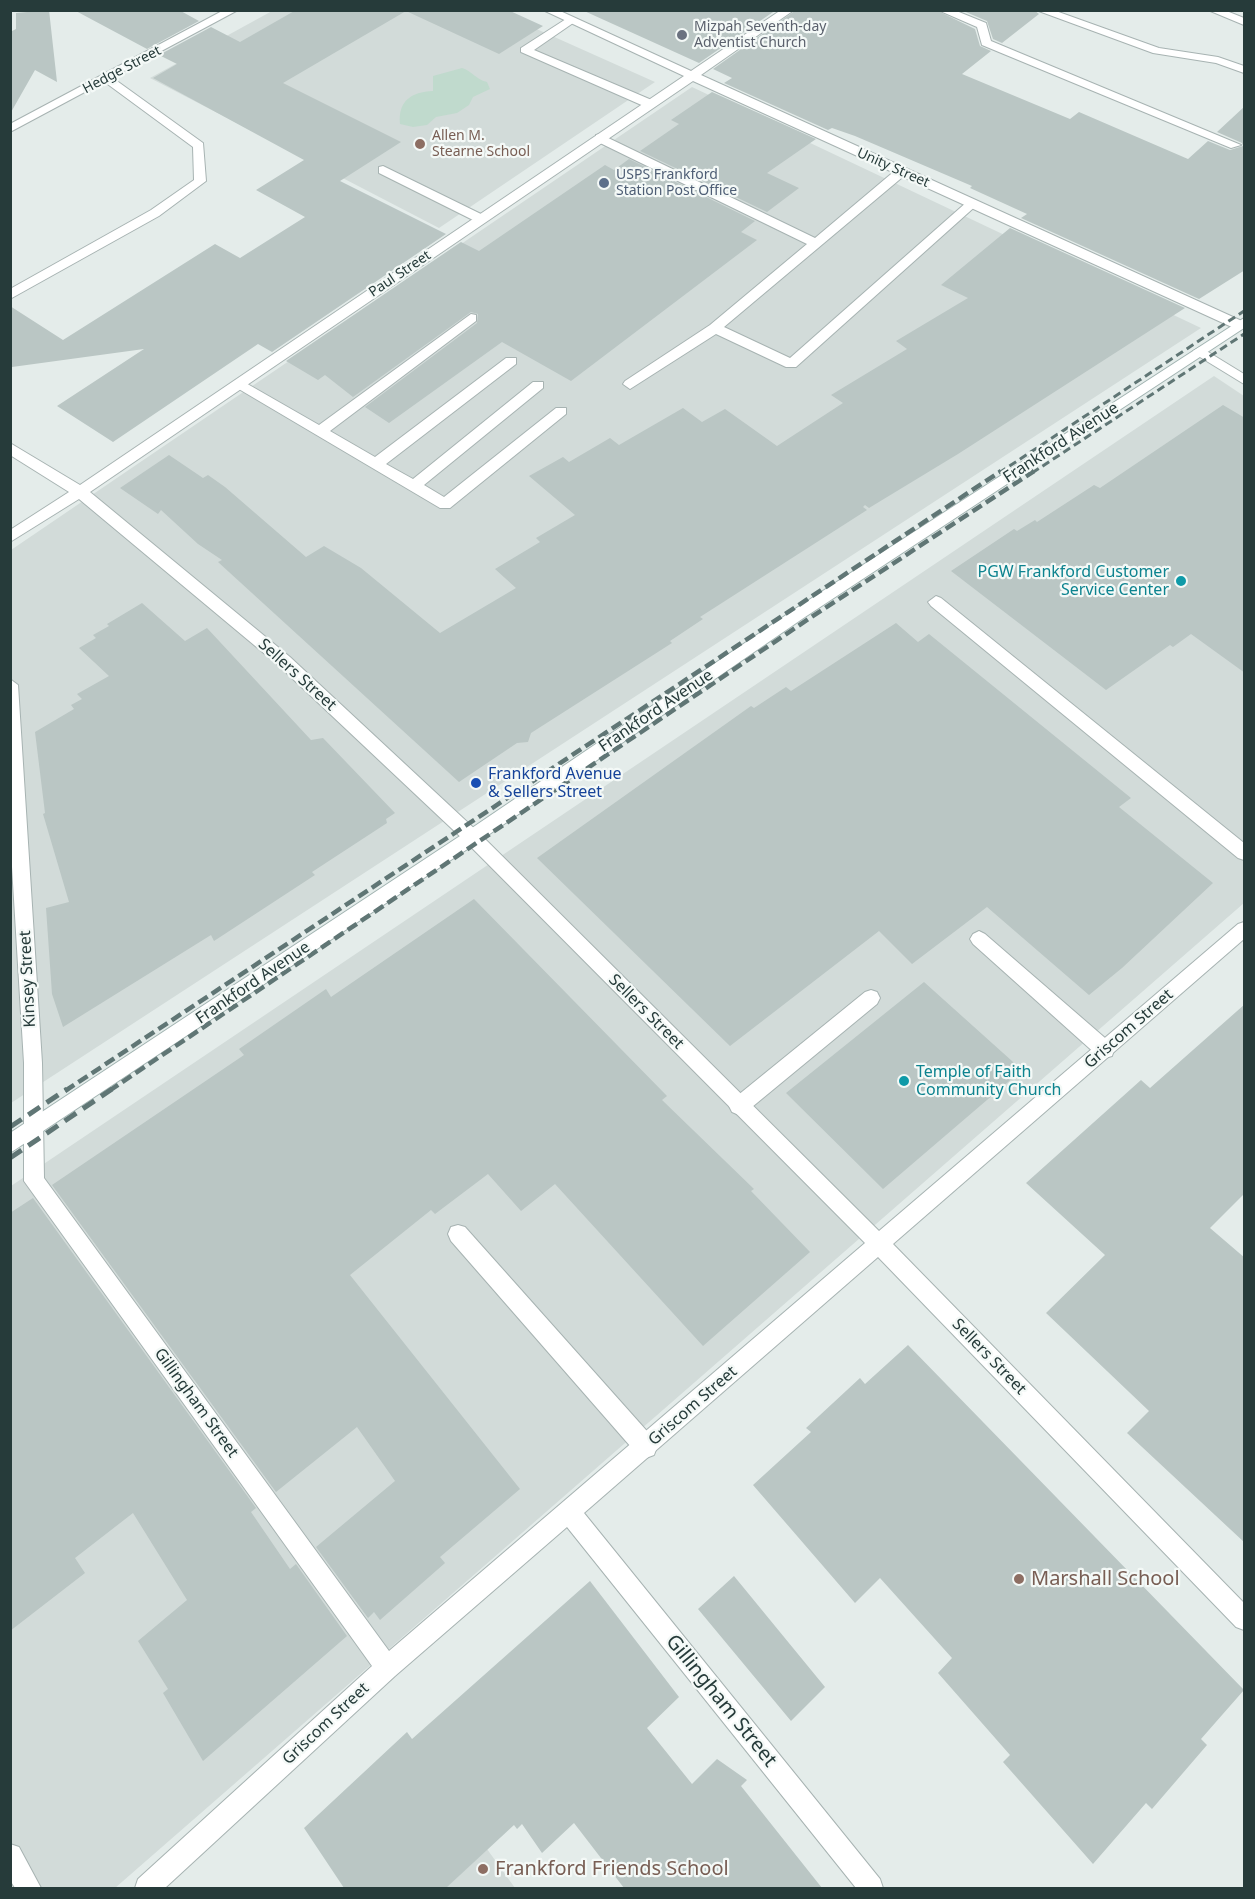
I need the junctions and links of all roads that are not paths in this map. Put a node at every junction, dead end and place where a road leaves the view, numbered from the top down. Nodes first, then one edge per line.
1 (233, 10) edge
2 (548, 10) edge
3 (789, 10) edge
4 (943, 10) edge
5 (1041, 10) edge
6 (1213, 10) edge
7 (570, 21) junction
8 (1245, 22) edge
9 (1245, 70) edge
10 (691, 76) junction
11 (105, 78) junction
12 (650, 104) junction
13 (10, 129) edge
14 (600, 138) junction
15 (1235, 145) dead end
16 (383, 170) dead end
17 (901, 172) junction
18 (972, 204) junction
19 (481, 219) junction
20 (816, 243) junction
21 (10, 295) edge
22 (471, 318) dead end
23 (1242, 323) edge
24 (715, 328) junction
25 (1200, 351) junction
26 (511, 361) dead end
27 (1245, 380) edge
28 (239, 384) junction
29 (630, 384) dead end
30 (538, 385) dead end
31 (561, 411) dead end
32 (320, 432) junction
33 (10, 448) edge
34 (376, 464) junction
35 (414, 486) junction
36 (80, 492) junction
37 (10, 537) edge
38 (936, 602) dead end
39 (10, 685) edge
40 (472, 837) junction
41 (1245, 853) edge
42 (1245, 929) edge
43 (979, 939) dead end
44 (871, 998) dead end
45 (1105, 1050) junction
46 (740, 1106) junction
47 (33, 1130) junction
48 (10, 1144) edge
49 (458, 1234) dead end
50 (879, 1244) junction
51 (646, 1447) junction
52 (570, 1513) junction
53 (1245, 1619) edge
54 (387, 1668) junction
55 (10, 1856) edge
56 (29, 1888) edge
57 (147, 1888) edge
58 (871, 1888) edge

1 - 11 street, Hedge Street
2 - 7 street, Unity Street
3 - 10 street, Paul Street
4 - 15 street
5 - 9 street
6 - 8 street
7 - 10 street, Unity Street
7 - 12 street
10 - 12 street, Paul Street
10 - 17 street, Unity Street
11 - 13 street, Hedge Street
11 - 21 street
12 - 14 street, Paul Street
14 - 19 street, Paul Street
14 - 20 street
16 - 19 street
17 - 18 street, Unity Street
17 - 20 street
18 - 23 street, Unity Street
18 - 24 street
19 - 28 street, Paul Street
20 - 24 street
22 - 32 street
23 - 25 street, Frankford Avenue
24 - 29 street
25 - 27 street
25 - 40 street, Frankford Avenue
26 - 34 street
28 - 32 street
28 - 36 street, Paul Street
30 - 35 street
31 - 35 street
32 - 34 street
33 - 36 street, Sellers Street
34 - 35 street
36 - 37 street, Paul Street
36 - 40 street, Sellers Street
38 - 41 street
39 - 47 street, Kinsey Street
40 - 46 street, Sellers Street
40 - 47 street, Frankford Avenue
42 - 45 street, Griscom Street
43 - 45 street
44 - 46 street
45 - 50 street, Griscom Street
46 - 50 street, Sellers Street
47 - 48 street, Frankford Avenue
47 - 54 street, Gillingham Street
49 - 51 street
50 - 51 street, Griscom Street
50 - 53 street, Sellers Street
51 - 52 street, Griscom Street
52 - 54 street, Griscom Street
52 - 58 street, Gillingham Street
54 - 57 street, Griscom Street
55 - 56 street

